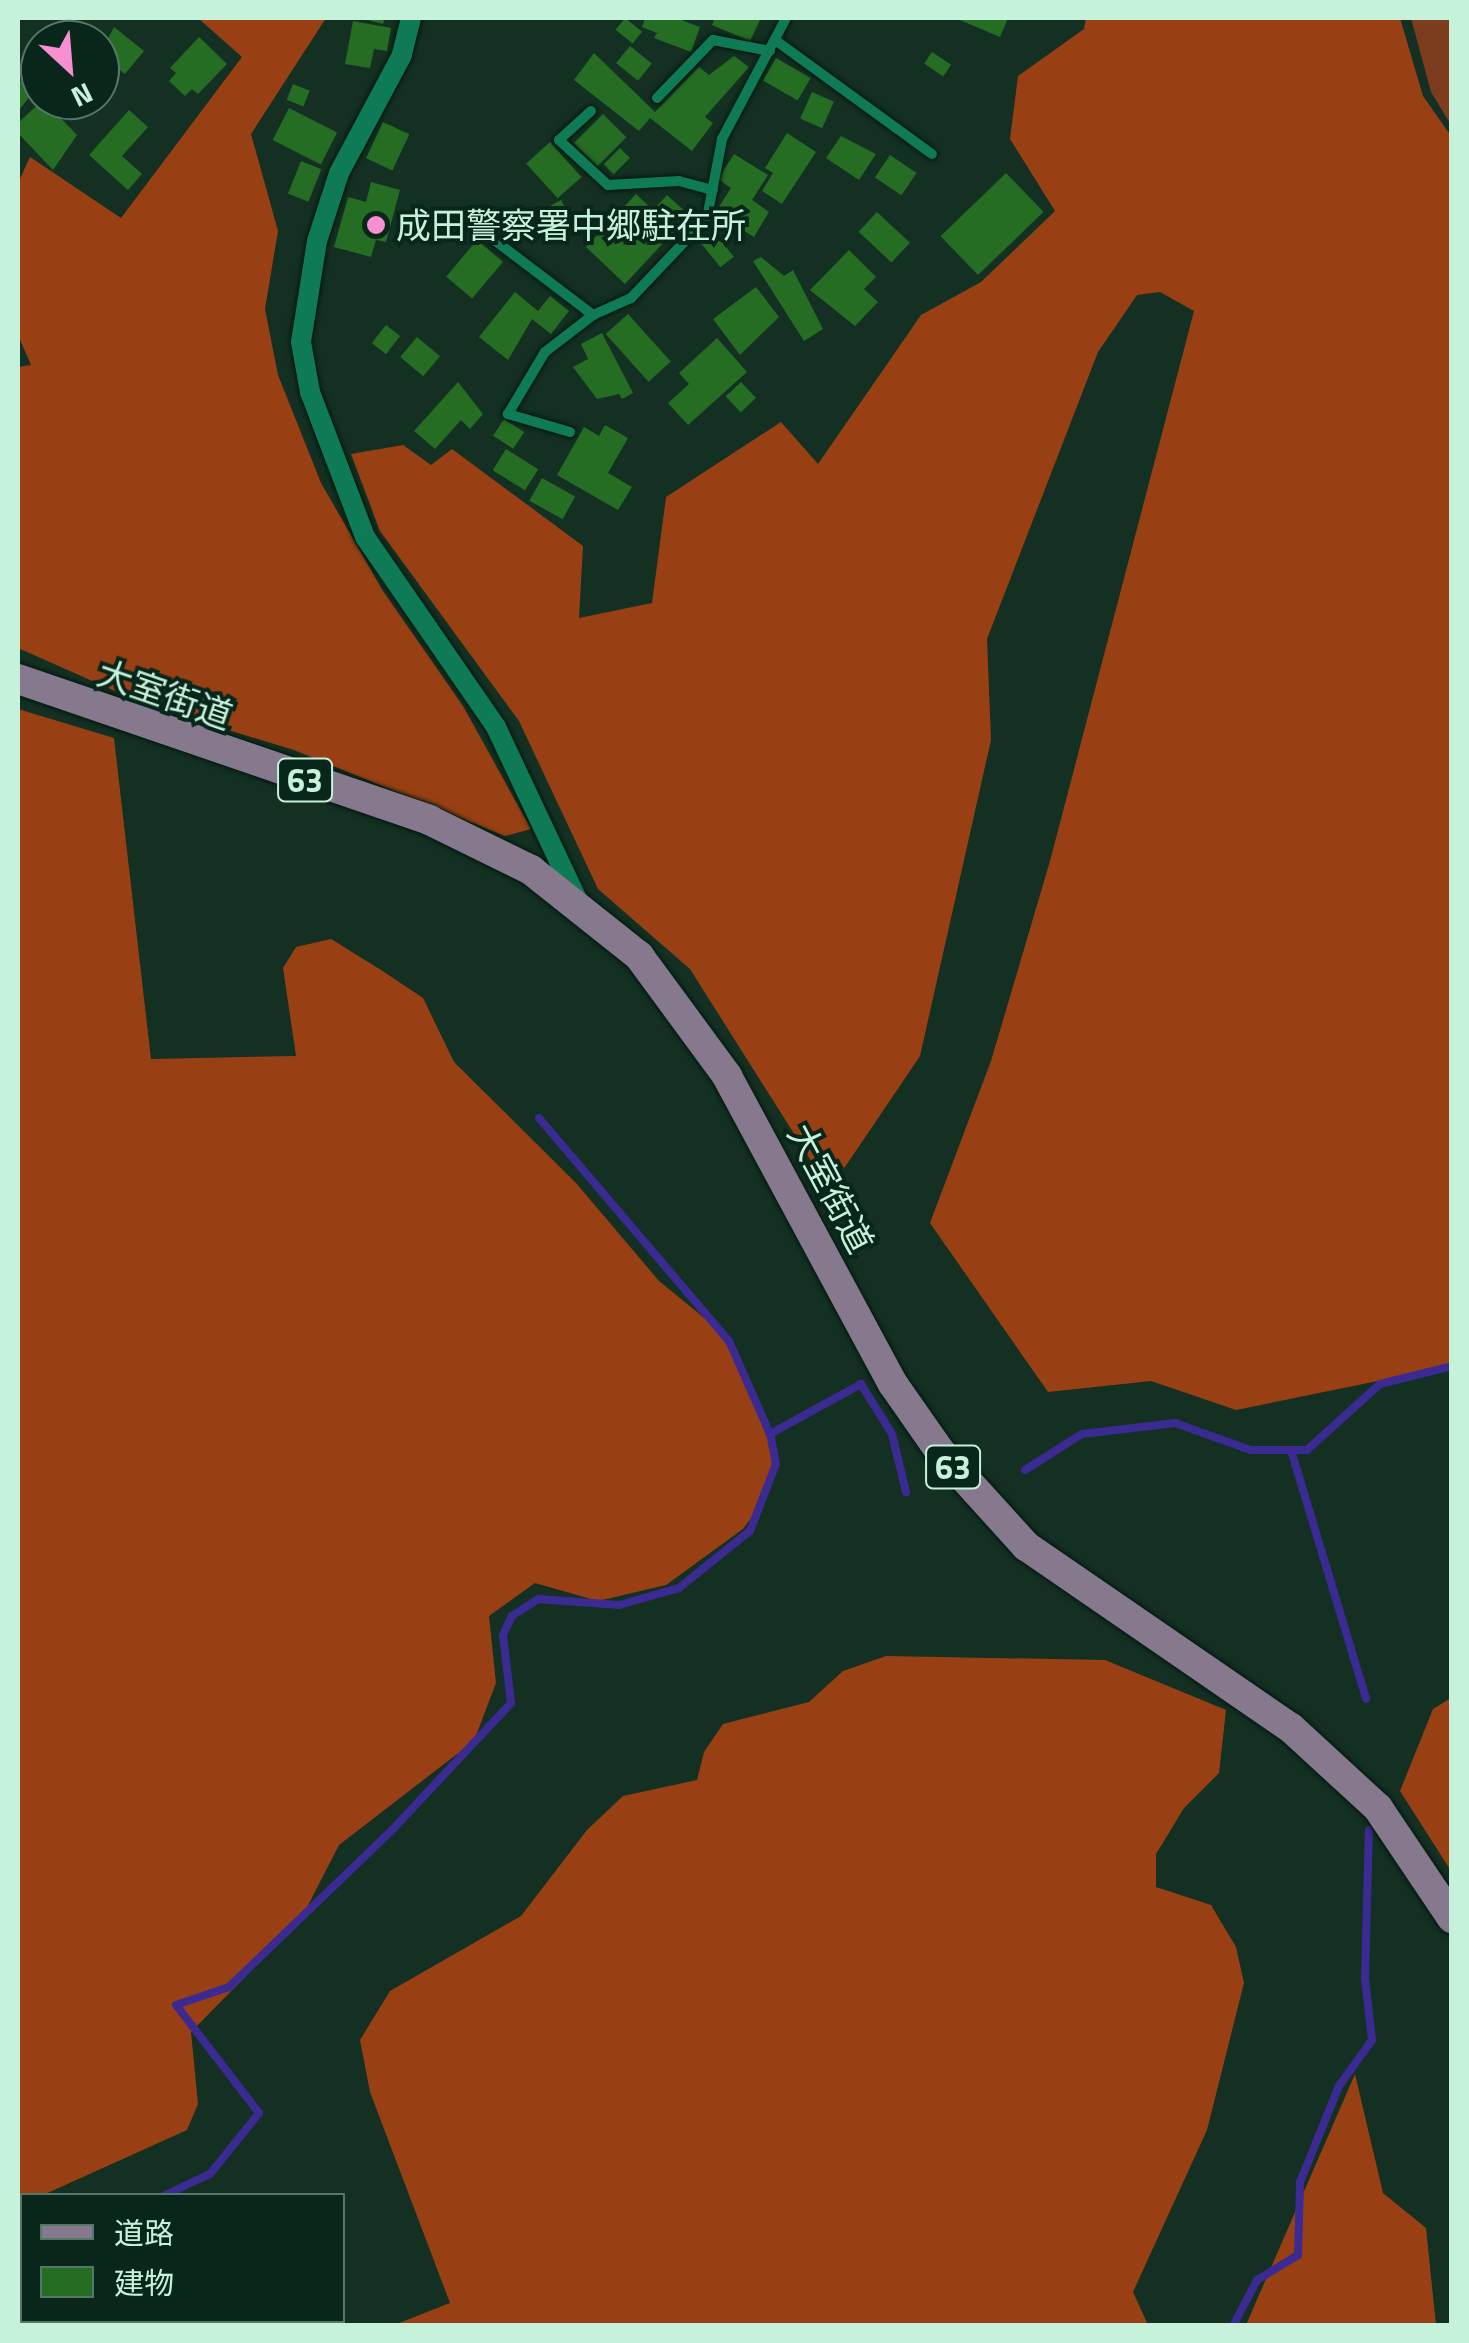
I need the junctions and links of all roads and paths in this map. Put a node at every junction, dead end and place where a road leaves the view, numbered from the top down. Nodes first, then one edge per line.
1 (411, 18) edge
2 (786, 18) edge
3 (772, 46) junction
4 (656, 98) dead end
5 (591, 111) dead end
6 (932, 154) dead end
7 (714, 190) junction
8 (489, 236) dead end
9 (593, 316) junction
10 (570, 432) dead end
11 (18, 679) edge
12 (580, 906) junction
13 (1452, 1918) edge

1 - 12 street
2 - 3 lane
3 - 4 lane
3 - 6 lane
3 - 7 lane
5 - 7 lane
7 - 9 lane
8 - 9 lane
9 - 10 lane
11 - 12 main road, 大室街道 / 63
12 - 13 main road, 大室街道 / 63

